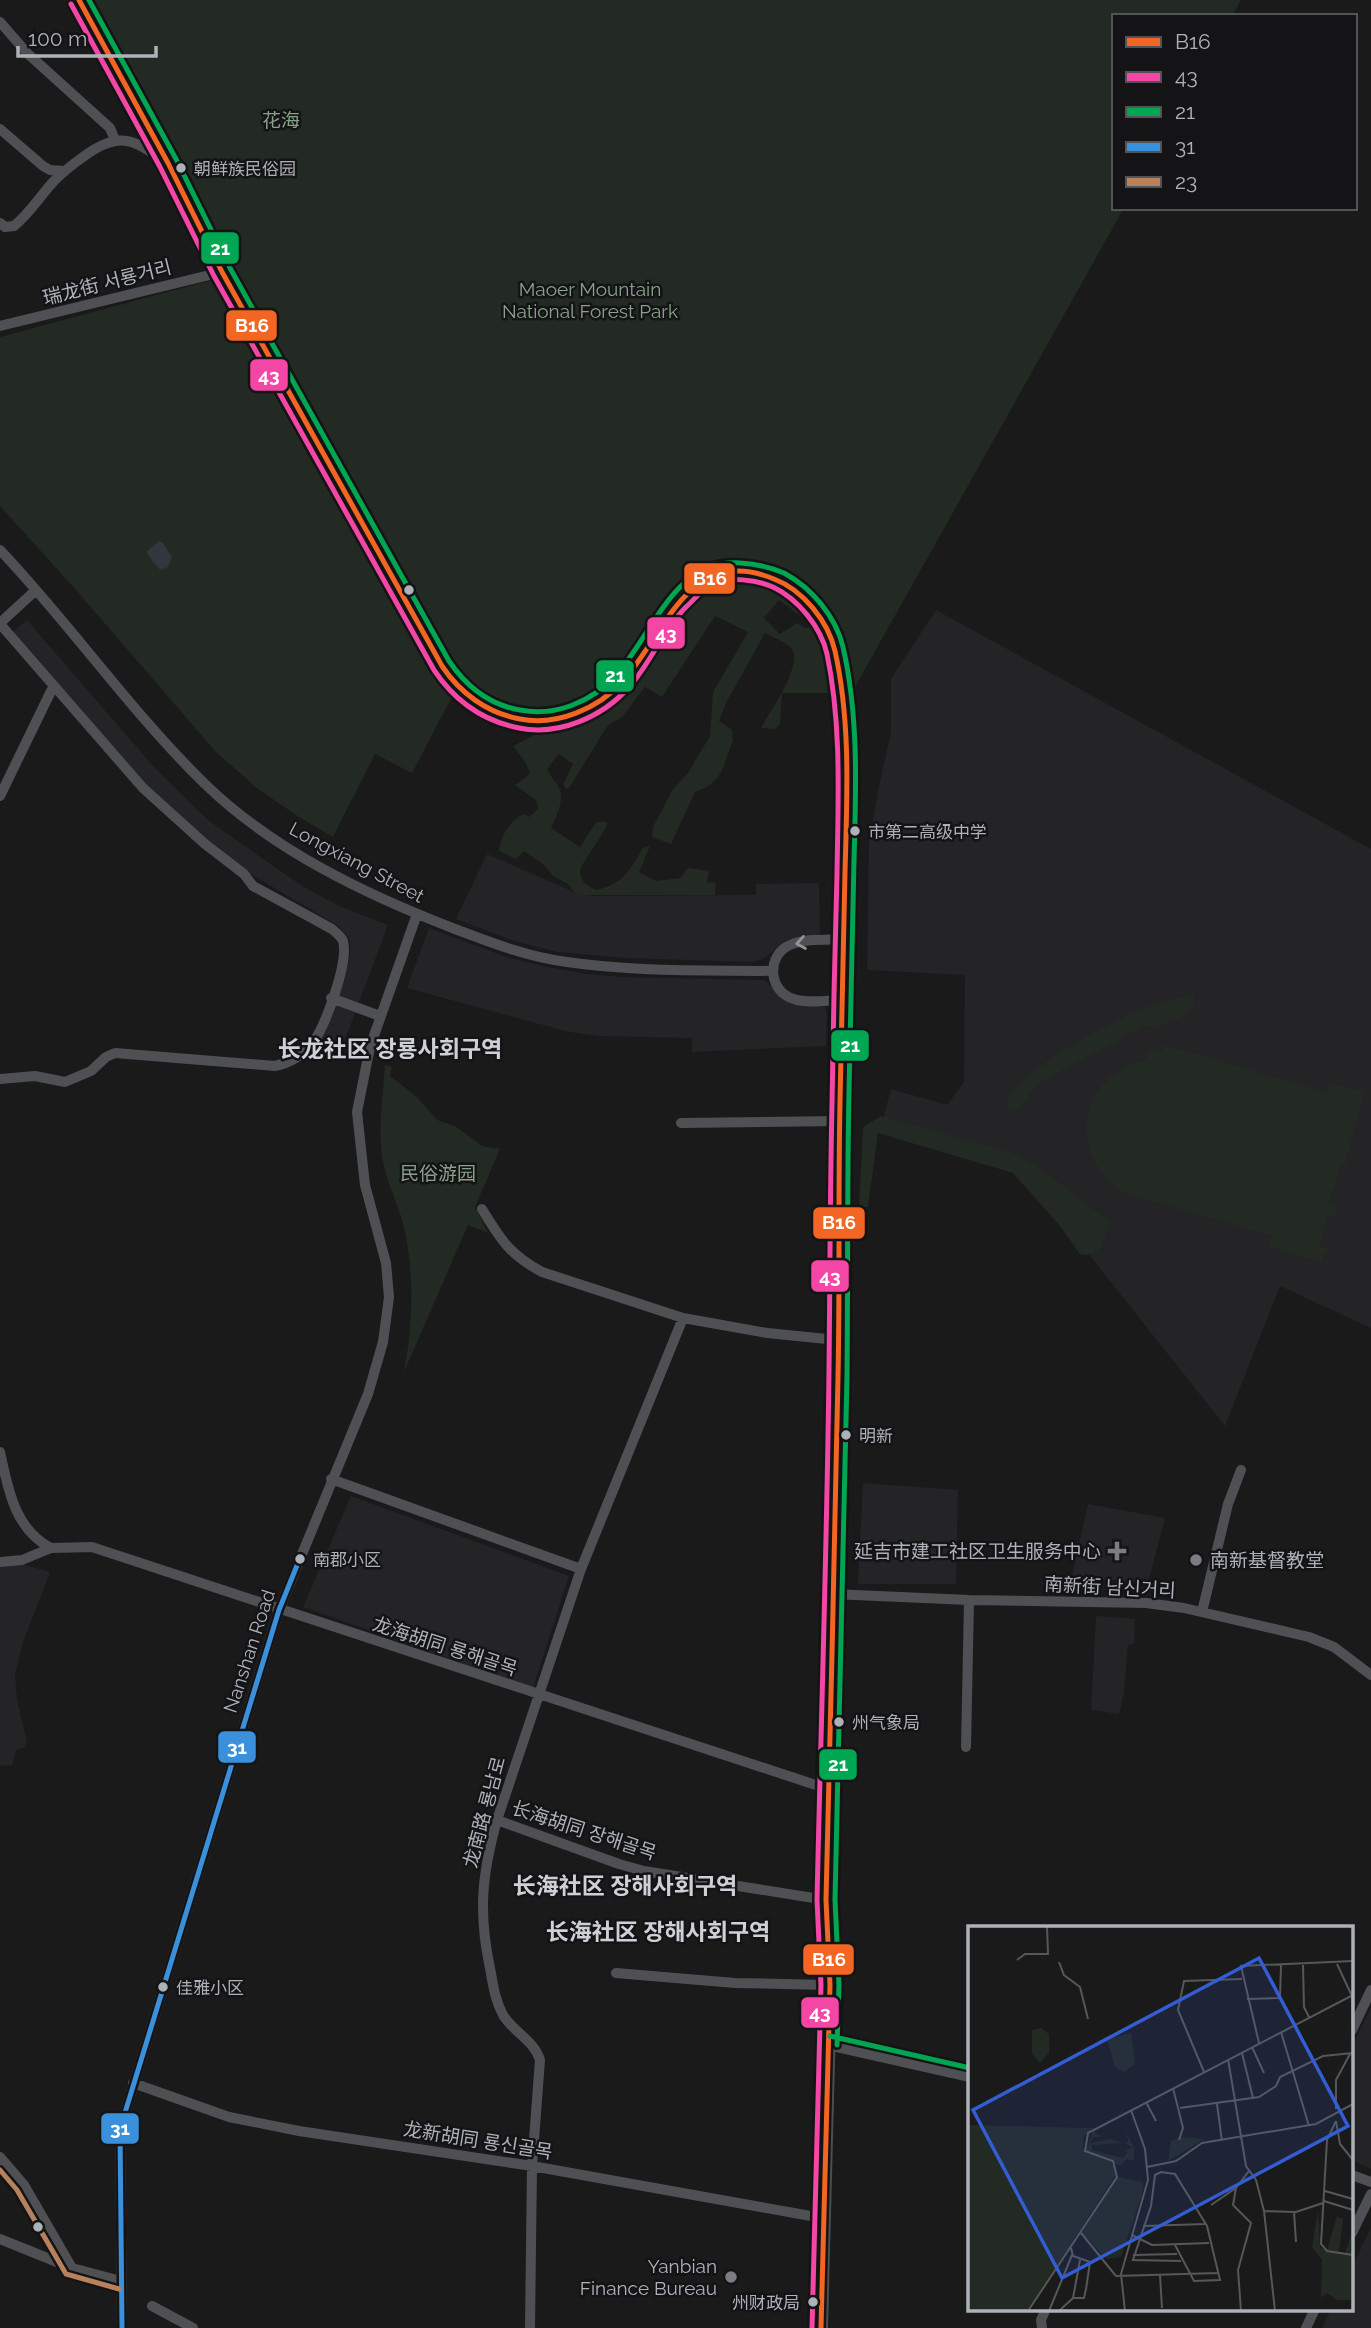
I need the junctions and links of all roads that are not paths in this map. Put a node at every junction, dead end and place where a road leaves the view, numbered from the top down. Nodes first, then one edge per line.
1 (79, 0) edge
2 (0, 22) edge
3 (0, 129) edge
4 (116, 140) junction
5 (168, 163) junction
6 (64, 171) junction
7 (0, 223) edge
8 (222, 272) junction
9 (0, 326) edge
10 (0, 550) edge
11 (36, 590) junction
12 (0, 624) edge
13 (53, 687) junction
14 (0, 796) edge
15 (417, 914) junction
16 (845, 939) junction
17 (773, 971) junction
18 (331, 998) junction
19 (843, 1000) junction
20 (380, 1016) junction
21 (0, 1079) edge
22 (840, 1121) junction
23 (681, 1123) dead end
24 (482, 1209) dead end
25 (682, 1318) junction
26 (837, 1340) junction
27 (0, 1452) edge
28 (1241, 1470) dead end
29 (331, 1479) junction
30 (23, 1522) junction
31 (51, 1548) junction
32 (22, 1560) junction
33 (0, 1562) edge
34 (580, 1569) junction
35 (832, 1594) junction
36 (969, 1600) junction
37 (279, 1610) junction
38 (1202, 1612) junction
39 (1371, 1675) edge
40 (538, 1695) junction
41 (966, 1747) dead end
42 (828, 1789) junction
43 (497, 1820) junction
44 (826, 1900) junction
45 (616, 1973) dead end
46 (830, 1985) junction
47 (1371, 1990) edge
48 (1354, 2026) edge
49 (828, 2045) junction
50 (968, 2077) edge
51 (133, 2083) junction
52 (0, 2157) edge
53 (532, 2166) junction
54 (1354, 2176) edge
55 (1371, 2182) edge
56 (1371, 2194) edge
57 (822, 2218) junction
58 (1354, 2230) edge
59 (0, 2239) edge
60 (72, 2268) junction
61 (121, 2281) junction
62 (152, 2306) dead end
63 (1046, 2310) edge
64 (1315, 2310) edge
65 (121, 2328) edge
66 (193, 2328) edge
67 (530, 2328) edge
68 (821, 2328) edge
69 (1042, 2328) edge
70 (1306, 2328) edge

1 - 5 main road
2 - 4 street
3 - 6 street
4 - 5 street
4 - 6 street
5 - 8 main road
6 - 7 street
8 - 9 street, 瑞龙街 서룡거리
8 - 16 main road
10 - 11 street, Longxiang Street
11 - 12 street
11 - 15 street, Longxiang Street
12 - 13 street
13 - 14 street
13 - 18 street
15 - 17 street, Longxiang Street
15 - 20 street, Nanshan Road
16 -> 17 street
16 - 19 main road
17 - 19 street
18 - 20 street
18 - 21 street
19 - 22 main road
20 - 29 street, Nanshan Road
22 - 23 street
22 - 26 main road
24 - 25 street
25 - 26 street
25 - 34 street, 龙南路 룡남로
26 - 35 main road
27 - 30 street
28 - 38 street
29 - 34 street
29 - 37 street, Nanshan Road
30 - 31 street
30 - 32 street
31 - 32 street
31 - 37 street, 龙海胡同 룡해골목
32 - 33 street
34 - 40 street, 龙南路 룡남로
35 - 36 street, 南新街 남신거리
35 - 42 main road
36 - 38 street, 南新街 남신거리
36 - 41 street
37 - 40 street, 龙海胡同 룡해골목
37 - 51 street, Nanshan Road
38 - 39 street, 南新街 남신거리
40 - 42 street, 龙海胡同 룡해골목
40 - 43 street, 龙南路 룡남로
42 - 44 main road
43 - 44 street, 长海胡同 장해골목
43 - 53 street, 龙南路 룡남로
44 - 46 main road
45 - 46 street
46 - 49 main road
47 - 48 street
49 - 50 street
49 - 57 main road
51 - 53 street, 龙新胡同 룡신골목
51 - 61 street, Nanshan Road
52 - 60 street
53 - 57 street, 龙新胡同 룡신골목
53 - 67 street, 龙南路 룡남로
54 - 55 street
56 - 58 street
57 - 68 main road
59 - 60 street
60 - 61 street
61 - 65 street, Nanshan Road
62 - 66 street
63 - 69 street
64 - 70 street

